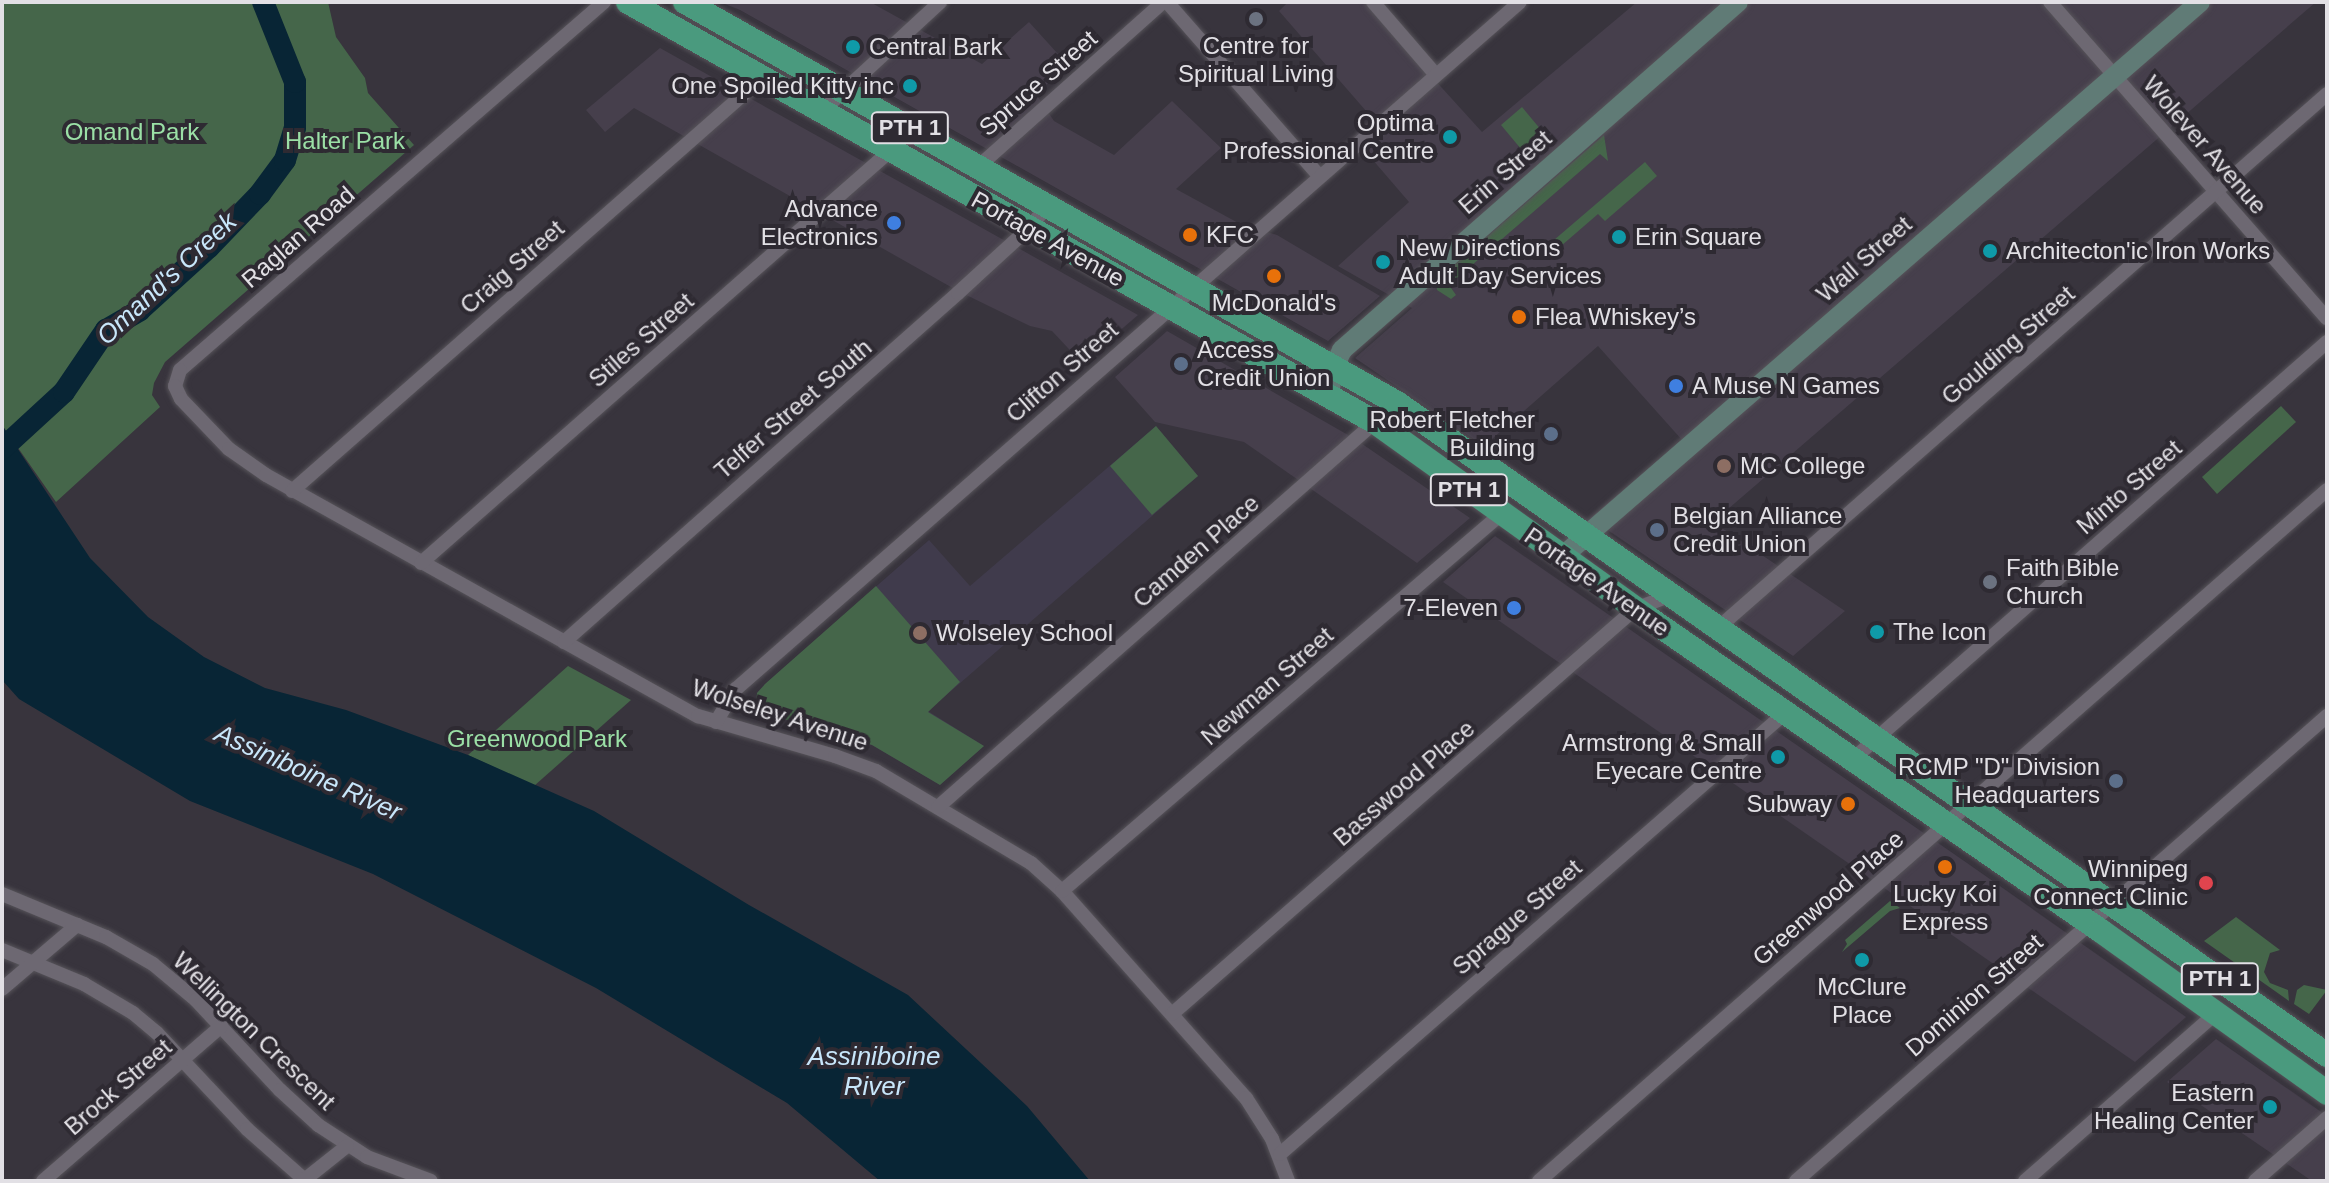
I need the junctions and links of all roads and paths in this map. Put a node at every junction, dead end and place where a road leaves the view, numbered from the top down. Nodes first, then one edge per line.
1 (604, 2) edge
2 (628, 2) edge
3 (685, 2) edge
4 (940, 2) edge
5 (1165, 2) edge
6 (1373, 2) edge
7 (1520, 2) edge
8 (1738, 2) edge
9 (2050, 2) edge
10 (2200, 2) edge
11 (716, 10) edge
12 (1436, 75) junction
13 (2115, 76) junction
14 (762, 78) junction
15 (841, 91) junction
16 (2327, 94) edge
17 (821, 112) junction
18 (890, 151) junction
19 (979, 166) junction
20 (1320, 177) junction
21 (2216, 191) junction
22 (1048, 205) junction
23 (1029, 228) junction
24 (1194, 289) junction
25 (1171, 308) junction
26 (2327, 318) edge
27 (2327, 342) edge
28 (1333, 368) junction
29 (175, 386) joint
30 (1329, 396) junction
31 (1375, 422) junction
32 (2327, 490) edge
33 (292, 491) junction
34 (1501, 514) junction
35 (1585, 537) junction
36 (1563, 556) junction
37 (421, 563) junction
38 (1671, 595) junction
39 (1635, 609) junction
40 (1718, 628) junction
41 (564, 642) junction
42 (1784, 714) junction
43 (2327, 716) edge
44 (716, 722) junction
45 (1876, 740) junction
46 (1852, 760) junction
47 (1970, 804) junction
48 (938, 807) junction
49 (1947, 824) junction
50 (1062, 891) junction
51 (2, 894) edge
52 (2112, 904) junction
53 (2089, 923) junction
54 (77, 925) junction
55 (2, 950) edge
56 (33, 962) junction
57 (2, 989) edge
58 (1172, 1014) junction
59 (2215, 1014) junction
60 (221, 1026) junction
61 (2327, 1055) edge
62 (183, 1060) junction
63 (2327, 1093) edge
64 (2327, 1118) edge
65 (347, 1146) junction
66 (1280, 1154) junction
67 (43, 1181) edge
68 (305, 1181) edge
69 (431, 1181) edge
70 (1288, 1181) edge
71 (1539, 1181) edge
72 (1796, 1181) edge
73 (2025, 1181) edge
74 (2255, 1181) edge

1 - 29 street, Raglan Road
2 - 14 highway, Portage Avenue / PTH 1
3 - 11 highway, Portage Avenue / PTH 1
4 - 15 street
5 - 19 street, Spruce Street
5 - 20 street
6 - 12 street
7 - 12 street, Clifton Street
8 - 28 main road, Erin Street
9 - 13 street, Wolever Avenue
10 - 13 main road, Wall Street
11 - 15 highway, Portage Avenue / PTH 1
12 - 20 street, Clifton Street
13 - 21 street, Wolever Avenue
13 - 35 main road, Wall Street
14 - 17 highway, Portage Avenue / PTH 1
14 - 33 street, Craig Street
15 - 17 street
15 - 19 highway, Portage Avenue / PTH 1
16 - 21 street, Goulding Street
17 - 18 highway, Portage Avenue / PTH 1
18 - 23 highway, Portage Avenue / PTH 1
18 - 37 street, Stiles Street
19 - 22 highway, Portage Avenue / PTH 1
20 - 24 street, Clifton Street
21 - 26 street, Wolever Avenue
21 - 40 street, Goulding Street
22 - 23 street, Telfer Street South
22 - 24 highway, Portage Avenue / PTH 1
23 - 25 highway, Portage Avenue / PTH 1
23 - 41 street, Telfer Street South
24 - 25 street, Clifton Street
24 - 28 highway, Portage Avenue / PTH 1
25 - 30 highway, Portage Avenue / PTH 1
25 - 44 street, Clifton Street
27 - 45 street, Minto Street
28 - 30 main road, Erin Street
28 - 35 highway, Portage Avenue / PTH 1
29 - 33 street, Wolseley Avenue
30 - 31 highway, Portage Avenue / PTH 1
31 - 34 highway, Portage Avenue / PTH 1
31 - 48 street, Camden Place
32 - 47 street, Greenwood Place
33 - 37 street, Wolseley Avenue
34 - 36 highway, Portage Avenue / PTH 1
34 - 50 street, Newman Street
35 - 36 main road, Wall Street
35 - 38 highway, Portage Avenue / PTH 1
36 - 39 highway, Portage Avenue / PTH 1
37 - 41 street, Wolseley Avenue
38 - 39 street, Basswood Place
38 - 40 highway, Portage Avenue / PTH 1
39 - 42 highway, Portage Avenue / PTH 1
39 - 58 street, Basswood Place
40 - 45 highway, Portage Avenue / PTH 1
41 - 44 street, Wolseley Avenue
42 - 46 highway, Portage Avenue / PTH 1
42 - 66 street, Sprague Street
43 - 52 street, Dominion Street
44 - 48 street, Wolseley Avenue
45 - 46 street, Minto Street
45 - 47 highway, Portage Avenue / PTH 1
46 - 49 highway, Portage Avenue / PTH 1
47 - 49 street, Greenwood Place
47 - 52 highway, Portage Avenue / PTH 1
48 - 50 street, Wolseley Avenue
49 - 53 highway, Portage Avenue / PTH 1
49 - 71 street, Greenwood Place
50 - 58 street, Wolseley Avenue
51 - 54 street, Wellington Crescent
52 - 53 street, Dominion Street
52 - 61 highway, Portage Avenue / PTH 1
53 - 59 highway, Portage Avenue / PTH 1
53 - 72 street, Dominion Street
54 - 56 street
54 - 60 street, Wellington Crescent
55 - 56 street
56 - 57 street
56 - 62 street
58 - 66 street, Wolseley Avenue
59 - 63 highway, Portage Avenue / PTH 1
59 - 73 street
60 - 62 street, Brock Street
60 - 65 street, Wellington Crescent
62 - 67 street, Brock Street
62 - 68 street
64 - 74 street
65 - 68 street
65 - 69 street, Wellington Crescent
66 - 70 street, Wolseley Avenue

